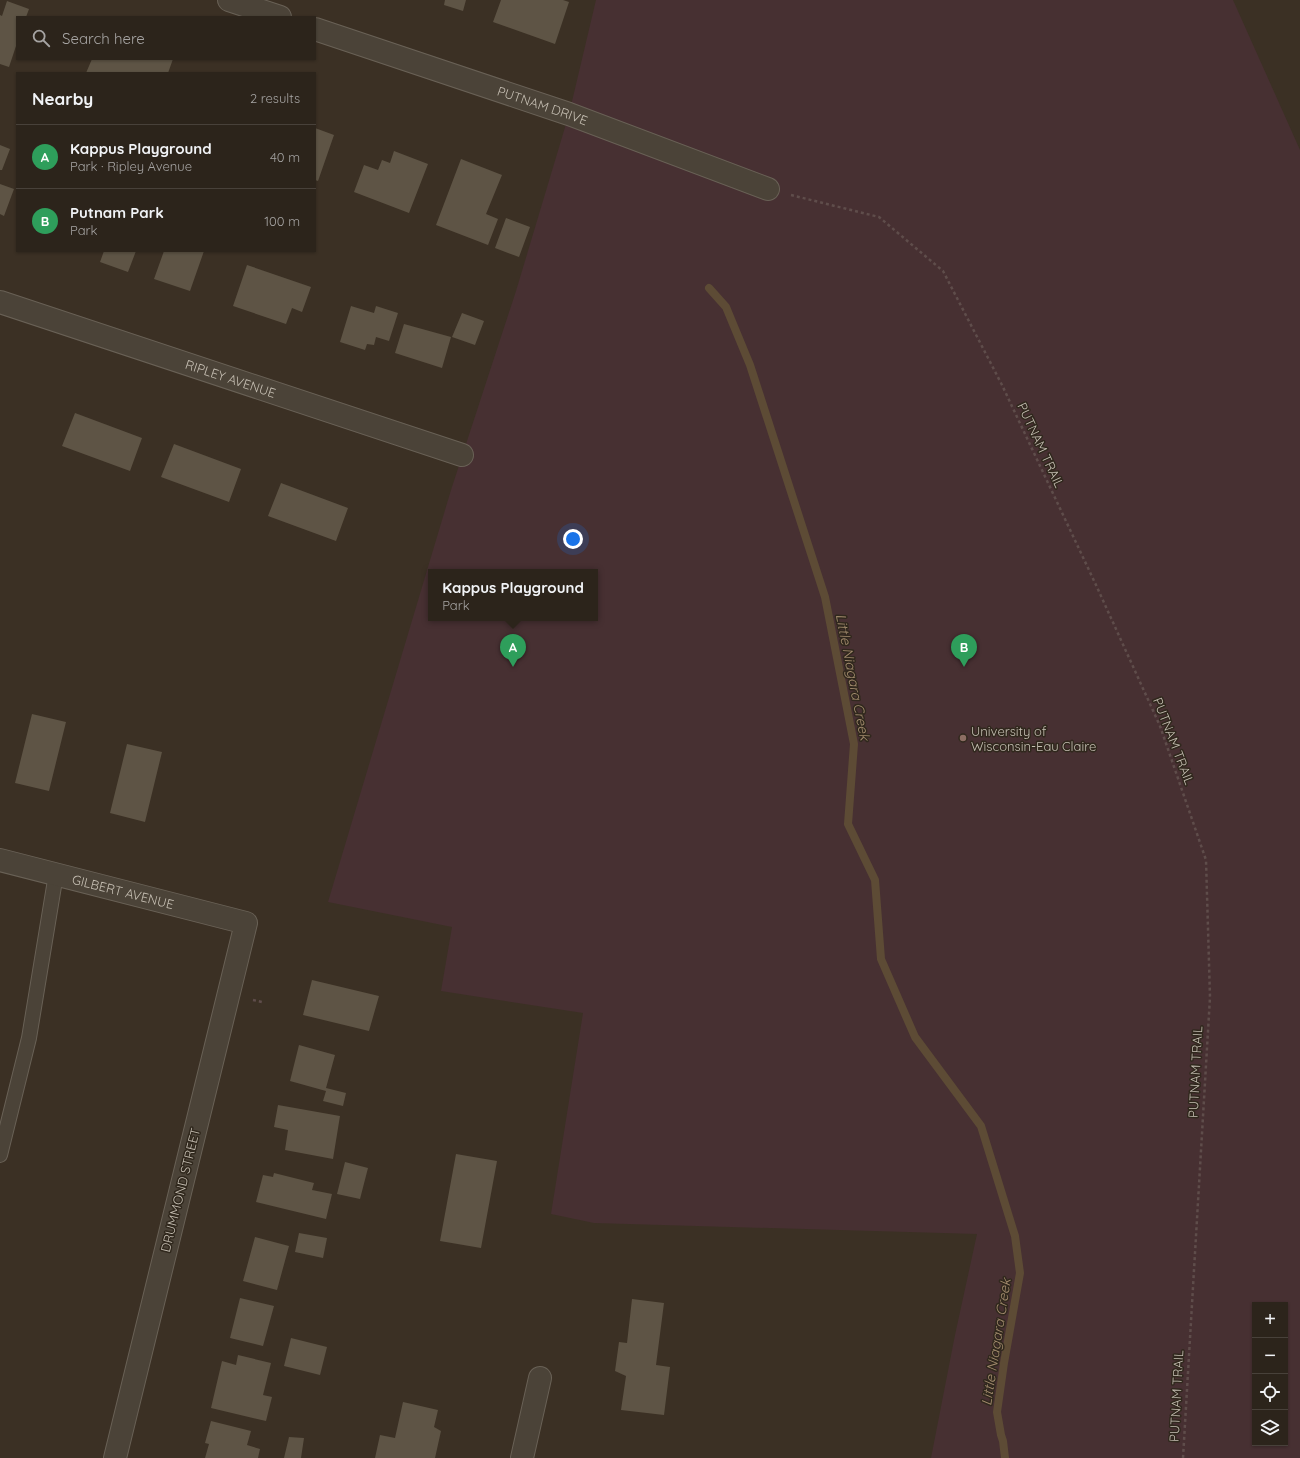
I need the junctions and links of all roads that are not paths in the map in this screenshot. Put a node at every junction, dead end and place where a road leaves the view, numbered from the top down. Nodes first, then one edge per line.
1 (229, 0) edge
2 (277, 16) edge
3 (316, 29) edge
4 (768, 189) road end
5 (0, 302) edge
6 (462, 455) dead end
7 (0, 860) edge
8 (56, 874) junction
9 (246, 923) joint
10 (0, 1155) edge
11 (540, 1378) dead end
12 (115, 1458) edge
13 (522, 1458) edge

1 - 2 street
3 - 4 street, PUTNAM DRIVE
5 - 6 street, RIPLEY AVENUE
7 - 8 street, GILBERT AVENUE
8 - 9 street, GILBERT AVENUE
8 - 10 lane
9 - 12 street, DRUMMOND STREET
11 - 13 street

